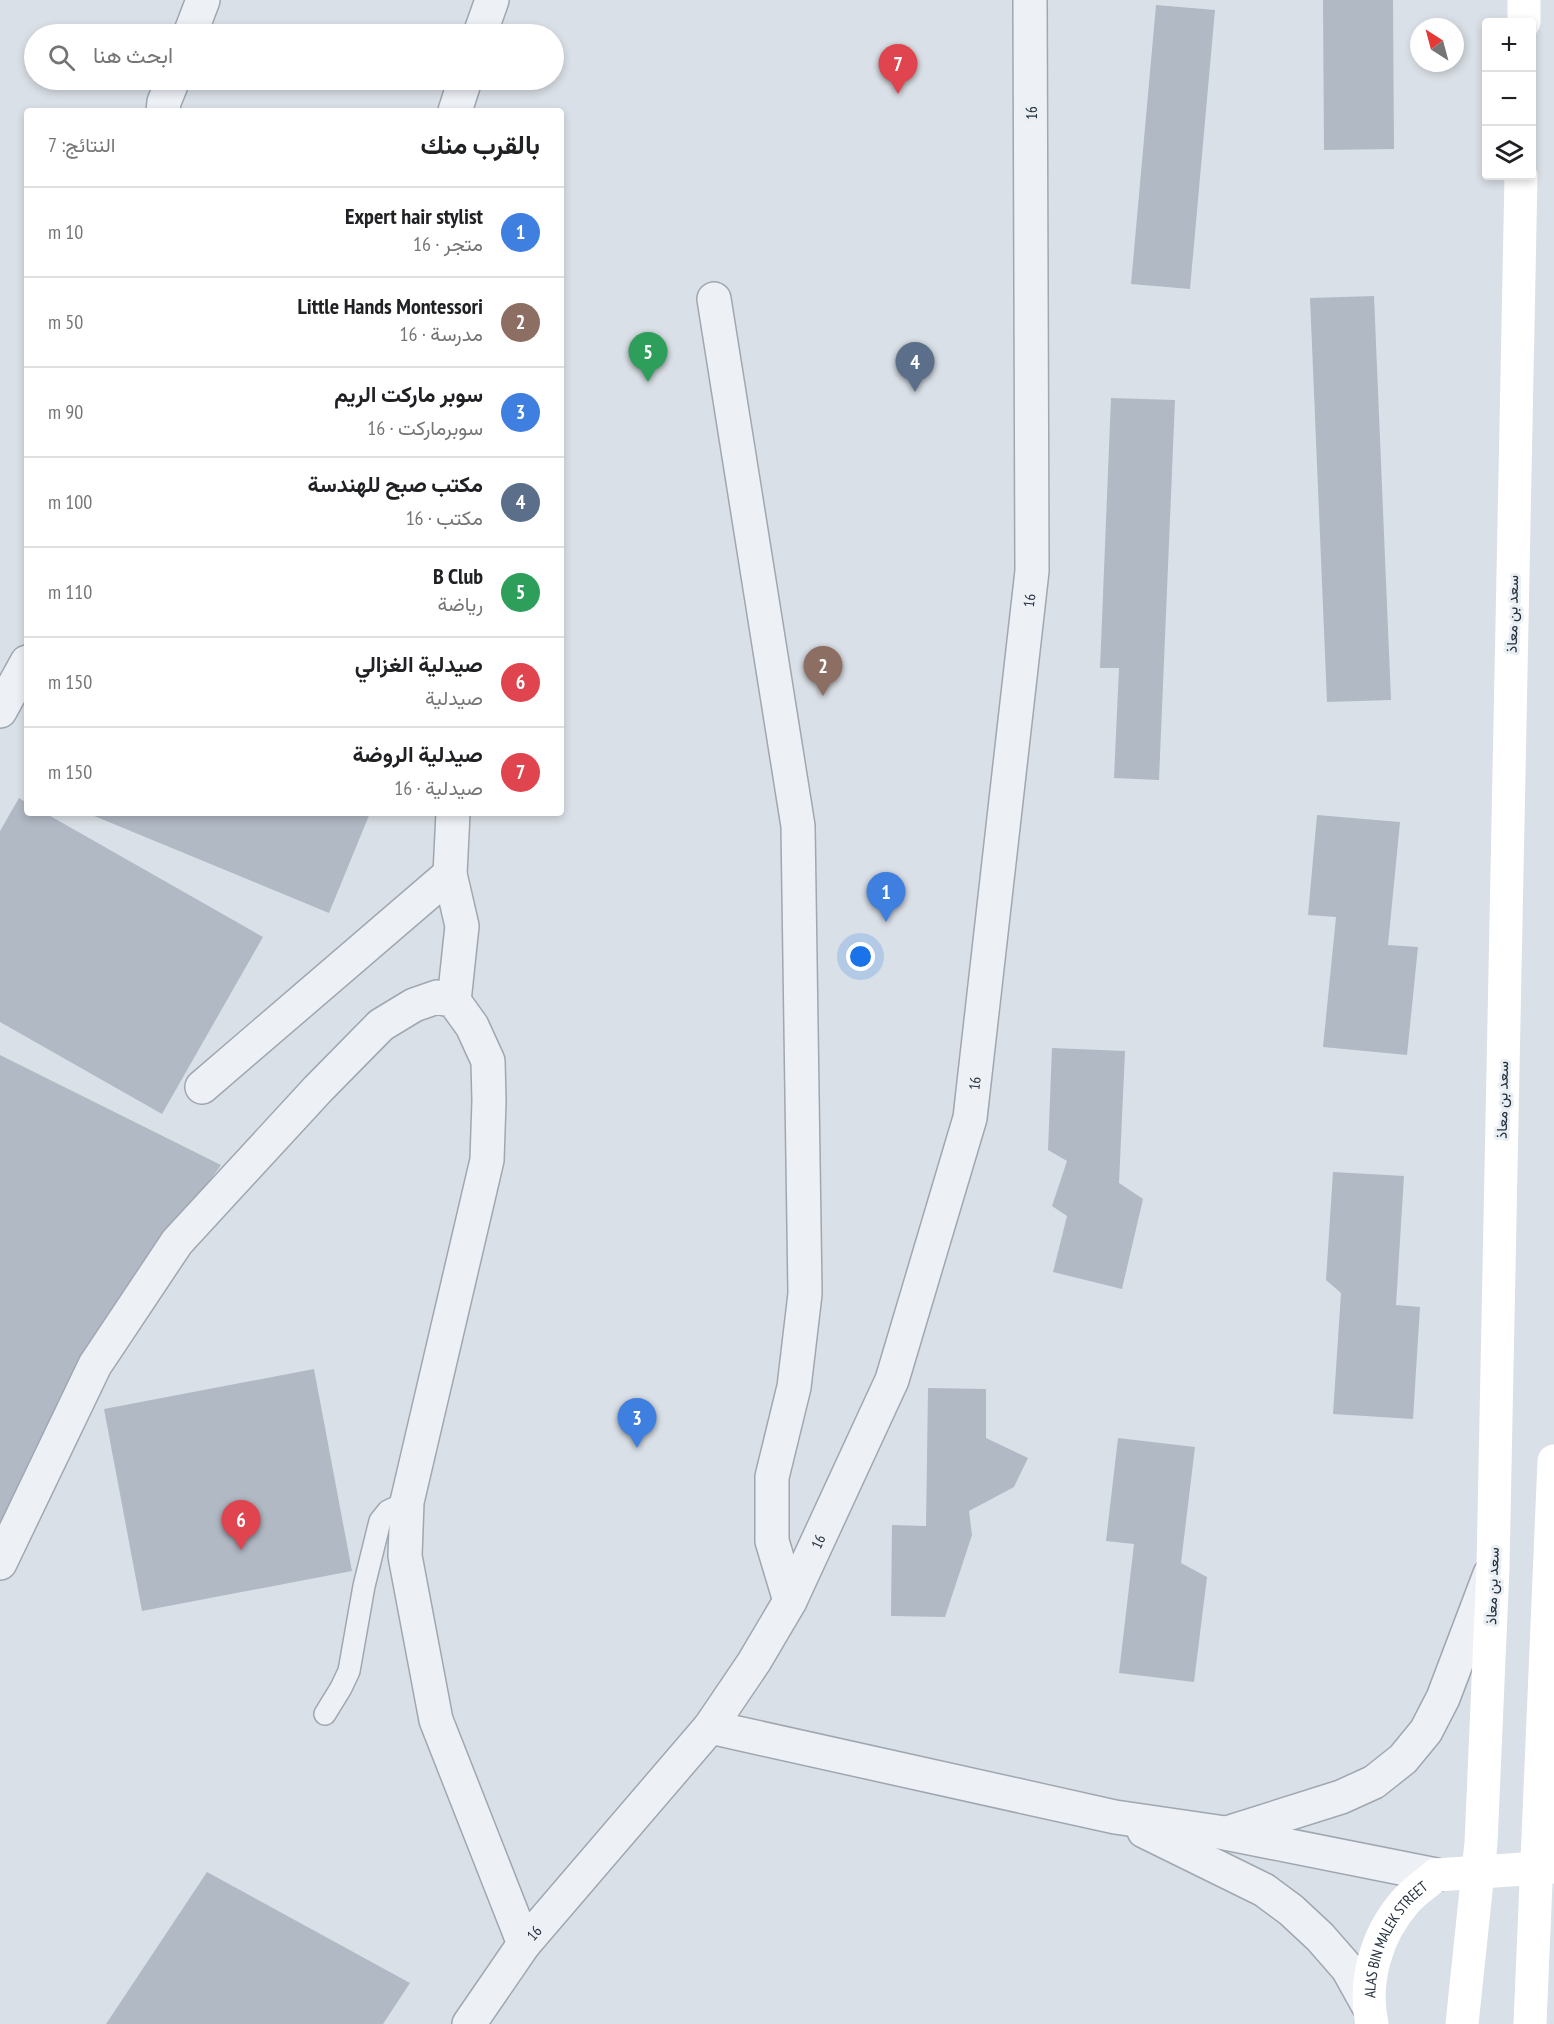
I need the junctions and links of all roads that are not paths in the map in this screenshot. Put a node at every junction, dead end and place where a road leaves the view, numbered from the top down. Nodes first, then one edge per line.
1 (203, 0) edge
2 (492, 0) edge
3 (1030, 0) edge
4 (1524, 0) edge
5 (1524, 18) edge
6 (194, 24) edge
7 (484, 24) edge
8 (170, 90) edge
9 (461, 90) edge
10 (164, 108) edge
11 (455, 108) edge
12 (1521, 180) edge
13 (714, 299) dead end
14 (24, 667) edge
15 (0, 711) edge
16 (453, 816) edge
17 (450, 874) junction
18 (454, 1001) junction
19 (202, 1087) dead end
20 (1554, 1461) edge
21 (407, 1502) junction
22 (0, 1563) edge
23 (1493, 1567) junction
24 (790, 1601) junction
25 (325, 1714) dead end
26 (710, 1727) junction
27 (1115, 1817) junction
28 (1225, 1833) junction
29 (1554, 1867) edge
30 (1436, 1875) junction
31 (524, 1944) junction
32 (1554, 2010) edge
33 (1370, 2014) edge
34 (469, 2024) edge
35 (1462, 2024) edge
36 (1530, 2024) edge
37 (1542, 2024) edge

1 - 6 street
2 - 7 street
3 - 24 street, 16
4 - 5 main road
8 - 10 street
9 - 11 street
12 - 23 main road, سعد بن معاذ
13 - 24 street
14 - 15 street
16 - 17 street
17 - 18 street
17 - 19 street
18 - 21 street
18 - 22 street
20 - 36 main road
21 - 25 lane
21 - 31 street
23 - 28 street
23 - 35 main road, سعد بن معاذ
24 - 26 street, 16
26 - 27 street
26 - 31 street, 16
27 - 28 street
27 - 33 street
28 - 30 street
29 - 30 main road, ALAS BIN MALEK STREET, bridge
30 - 33 main road, ALAS BIN MALEK STREET
31 - 34 street, 16
32 - 37 main road

